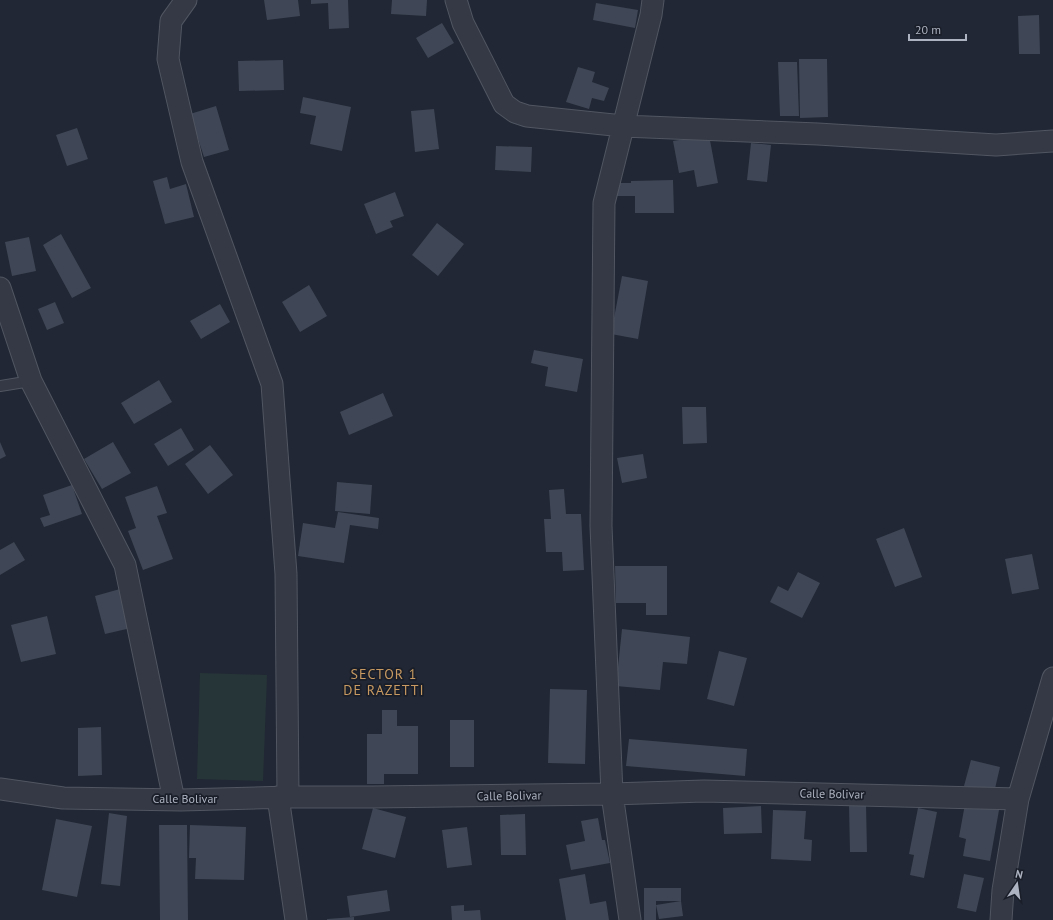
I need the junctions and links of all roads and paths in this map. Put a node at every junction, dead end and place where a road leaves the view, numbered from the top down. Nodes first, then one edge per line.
1 (186, 0) edge
2 (456, 0) edge
3 (653, 0) edge
4 (623, 126) junction
5 (1053, 141) edge
6 (0, 288) edge
7 (31, 381) junction
8 (0, 386) edge
9 (1053, 678) edge
10 (0, 789) edge
11 (612, 794) junction
12 (283, 797) junction
13 (1018, 799) junction
14 (174, 800) junction
15 (296, 920) edge
16 (630, 920) edge
17 (1001, 920) edge

1 - 12 street
2 - 4 street
3 - 4 street
4 - 5 street
4 - 11 street
6 - 7 street
7 - 8 lane
7 - 14 street
9 - 13 street
10 - 14 street, Calle Bolivar
11 - 12 street, Calle Bolivar
11 - 13 street, Calle Bolivar
11 - 16 street
12 - 14 street, Calle Bolivar
12 - 15 street
13 - 17 street

